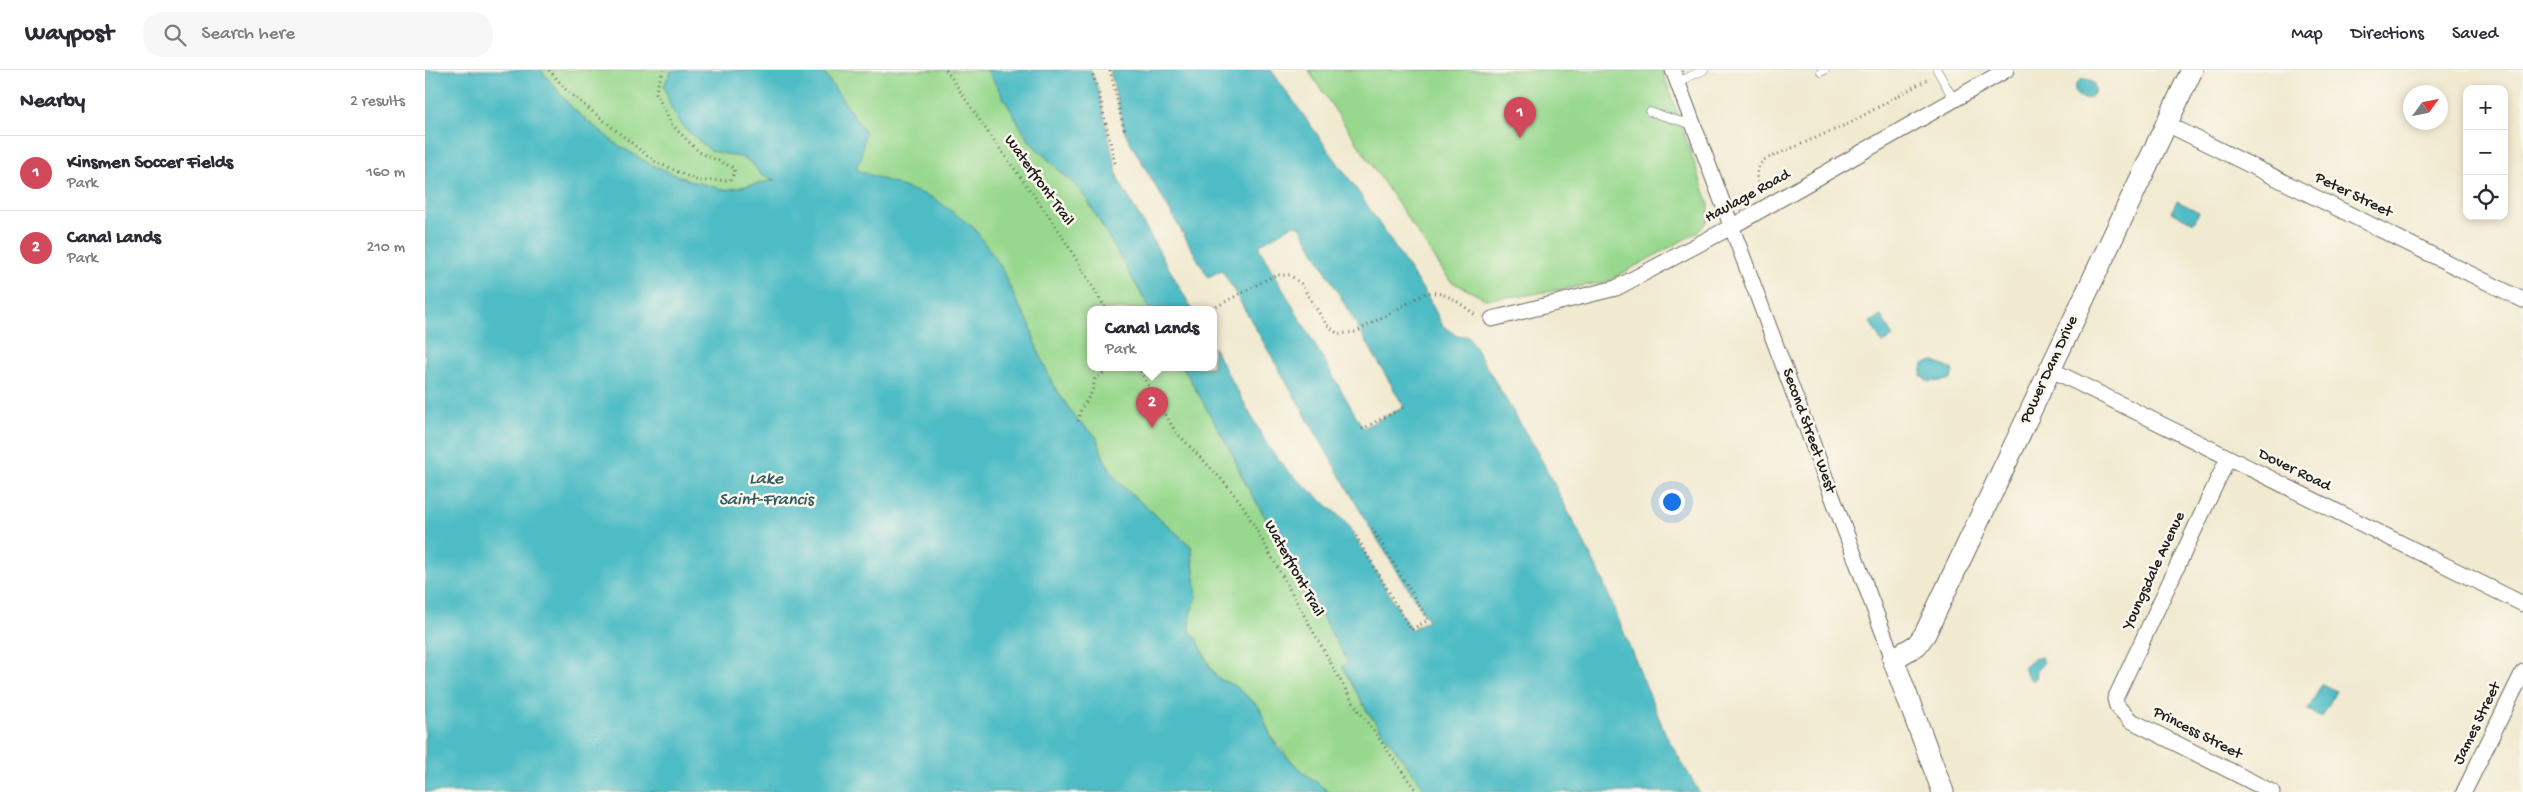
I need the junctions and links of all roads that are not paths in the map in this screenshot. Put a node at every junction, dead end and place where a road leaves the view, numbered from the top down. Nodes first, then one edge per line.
1 (1703, 70) edge
2 (2006, 70) edge
3 (2192, 70) edge
4 (1938, 71) edge
5 (1675, 76) edge
6 (1954, 100) junction
7 (1650, 112) dead end
8 (2167, 124) junction
9 (1693, 125) junction
10 (1731, 227) junction
11 (2523, 300) edge
12 (1492, 319) road end
13 (2050, 369) junction
14 (2228, 458) junction
15 (2523, 604) edge
16 (1893, 660) junction
17 (2523, 672) edge
18 (2115, 699) joint
19 (1943, 792) edge
20 (2272, 792) edge
21 (2464, 792) edge

1 - 5 lane
2 - 6 street, Haulage Road
3 - 8 main road, Power Dam Drive
4 - 6 lane
5 - 9 street, Second Street West
6 - 10 street, Haulage Road
7 - 9 lane
8 - 11 street, Peter Street
8 - 13 main road, Power Dam Drive
9 - 10 street, Second Street West
10 - 12 street, Haulage Road
10 - 16 street, Second Street West
13 - 14 street, Dover Road
13 - 16 main road, Power Dam Drive
14 - 15 street, Dover Road
14 - 18 street, Youngsdale Avenue
16 - 19 main road, Second Street West
17 - 21 street, James Street
18 - 20 street, Princess Street

